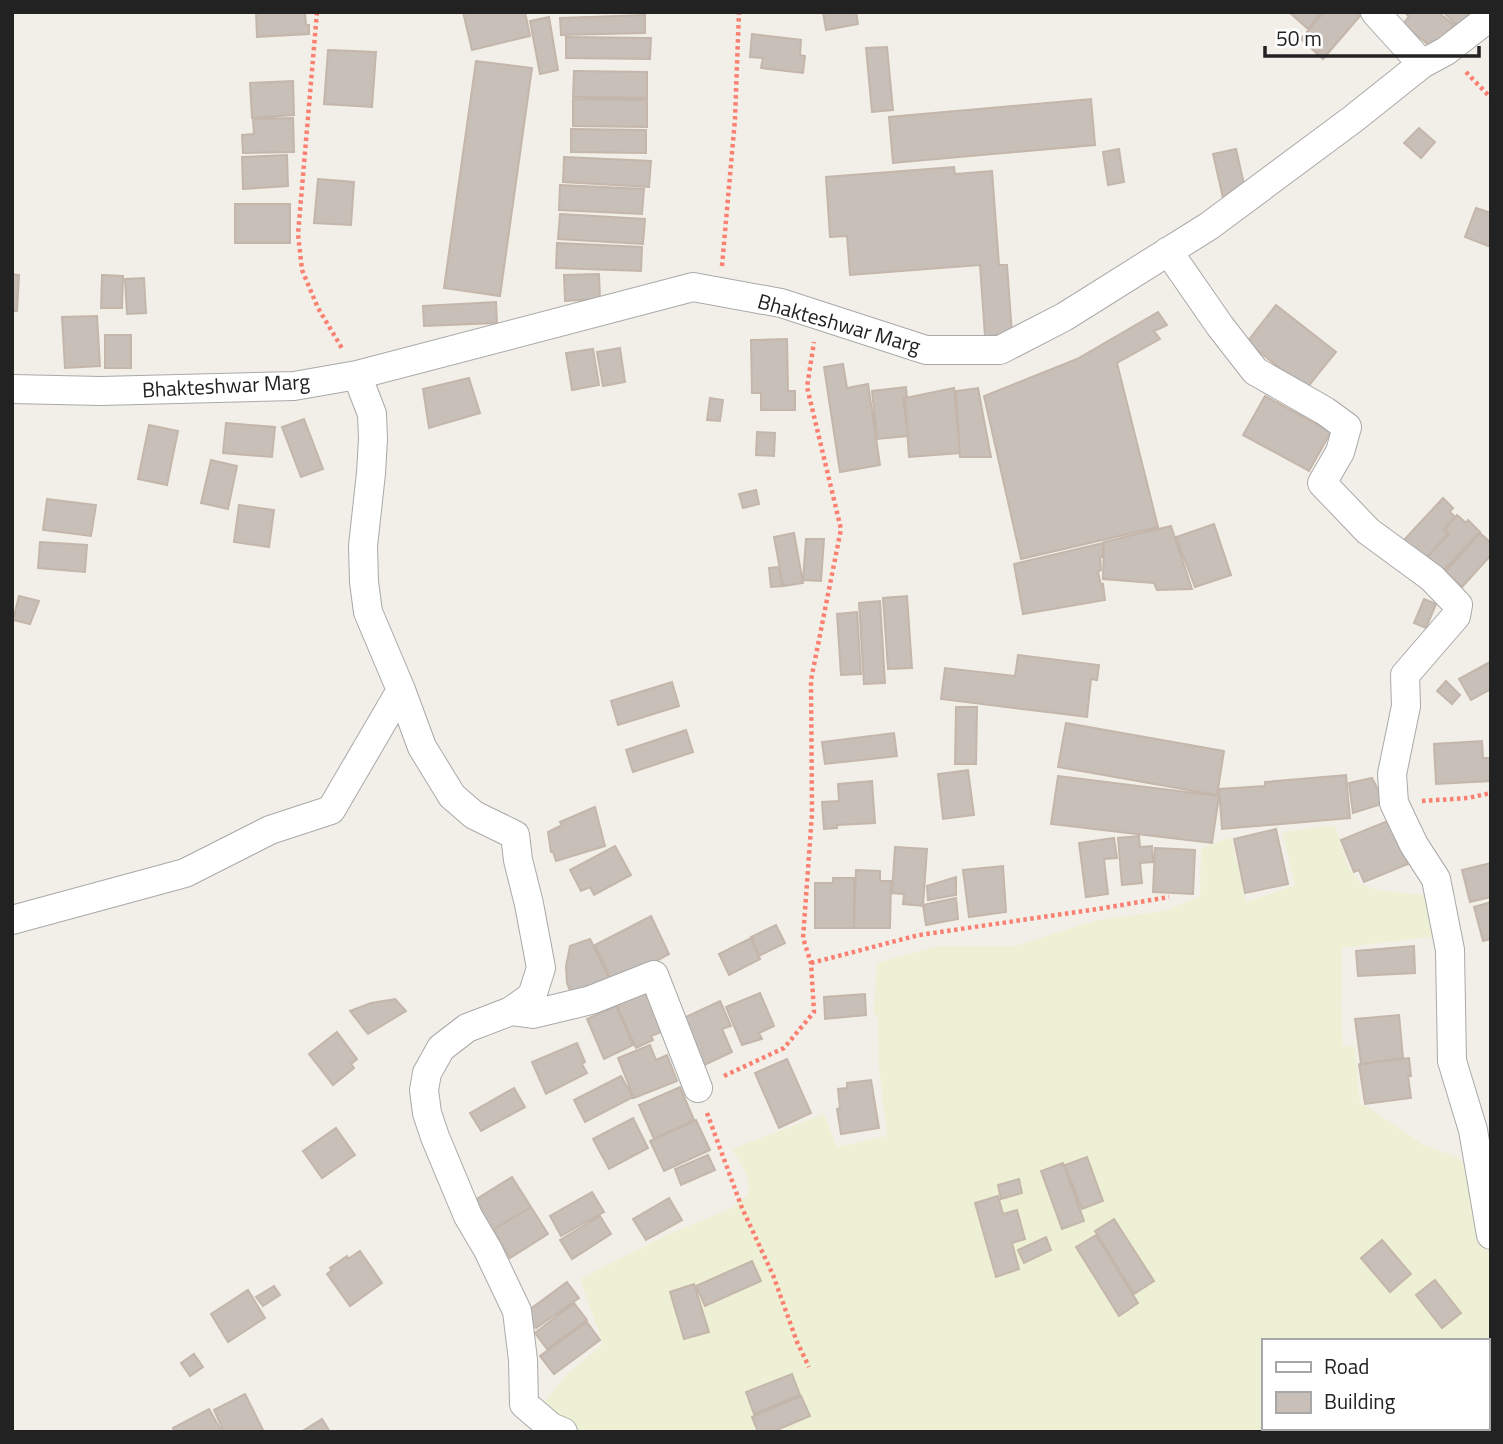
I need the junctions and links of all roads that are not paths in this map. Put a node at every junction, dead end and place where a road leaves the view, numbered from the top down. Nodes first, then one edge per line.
1 (1375, 12) edge
2 (1491, 16) edge
3 (1434, 57) junction
4 (1168, 251) junction
5 (357, 374) junction
6 (12, 388) edge
7 (401, 690) junction
8 (12, 920) edge
9 (511, 1011) junction
10 (698, 1088) road end
11 (1491, 1235) edge
12 (563, 1432) edge

1 - 3 street
2 - 3 street, Bhakteshwar Marg
3 - 4 street, Bhakteshwar Marg
4 - 5 street, Bhakteshwar Marg
4 - 11 street
5 - 6 street, Bhakteshwar Marg
5 - 7 street
7 - 8 street
7 - 9 street
9 - 10 street
9 - 12 street

